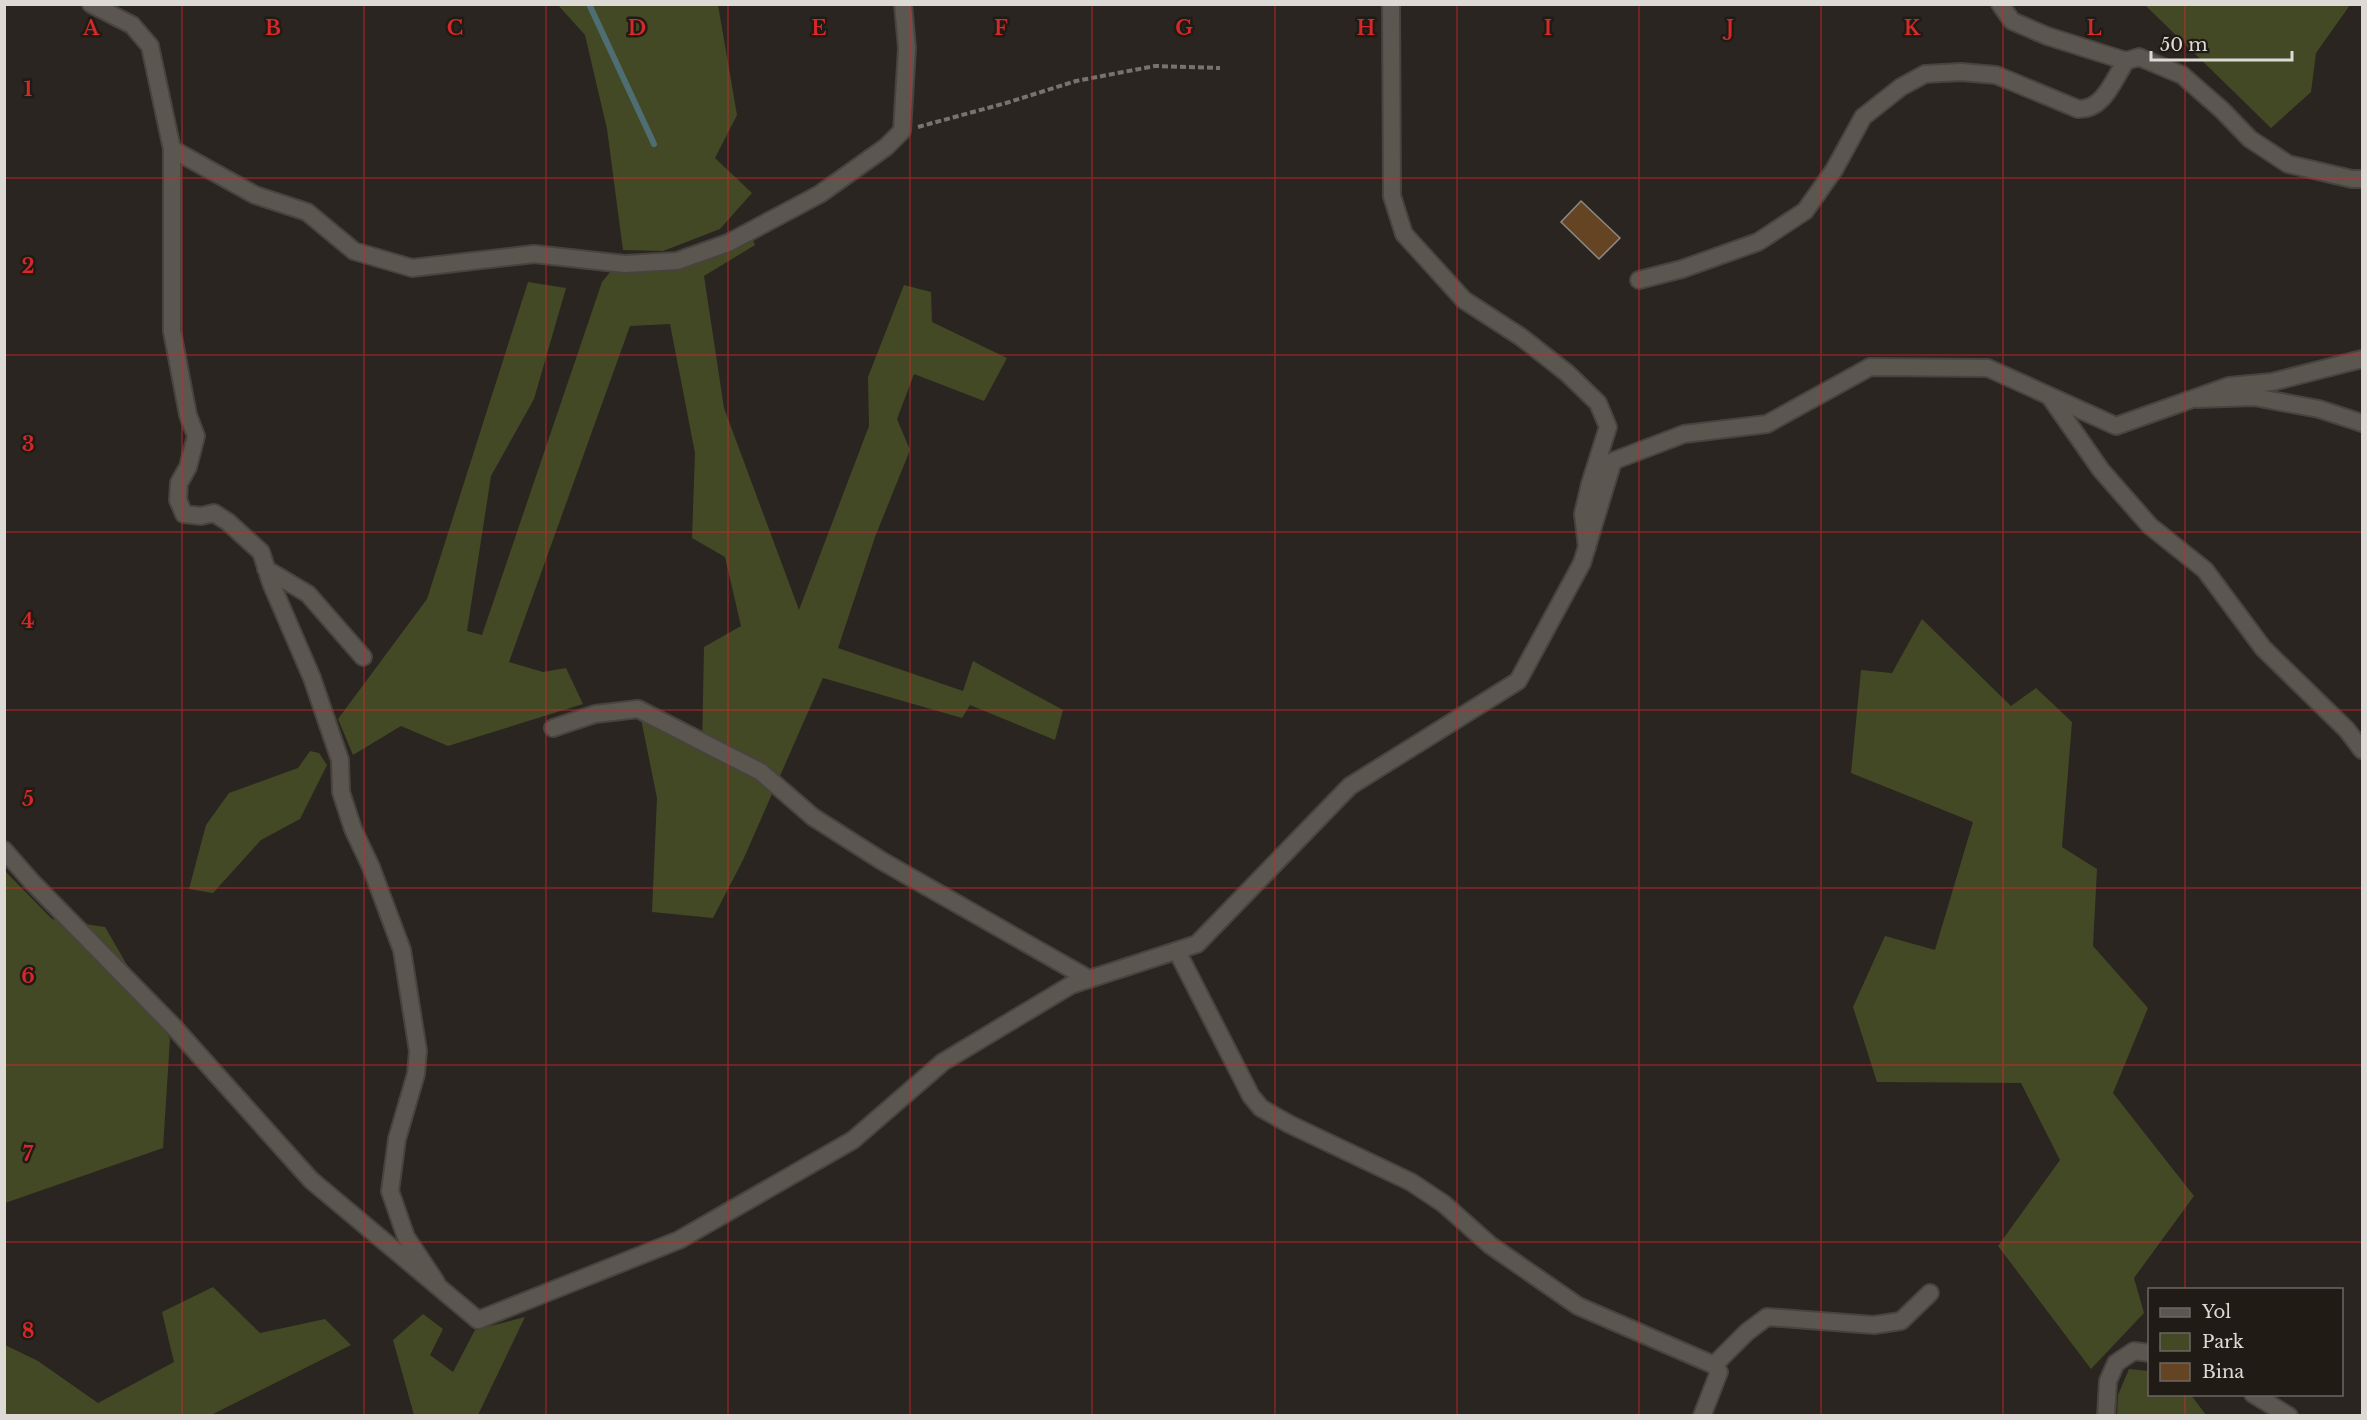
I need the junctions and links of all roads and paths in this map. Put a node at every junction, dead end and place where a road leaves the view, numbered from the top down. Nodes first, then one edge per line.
1 (91, 4) edge
2 (903, 4) edge
3 (1391, 4) edge
4 (2000, 4) edge
5 (2126, 61) junction
6 (1220, 68) dead end
7 (902, 131) junction
8 (172, 149) junction
9 (2362, 179) edge
10 (1639, 280) dead end
11 (2362, 358) edge
12 (2050, 396) junction
13 (2193, 399) junction
14 (2362, 423) edge
15 (1587, 547) junction
16 (266, 569) junction
17 (363, 657) dead end
18 (553, 728) dead end
19 (2362, 750) edge
20 (4, 849) edge
21 (1177, 951) junction
22 (1089, 979) junction
23 (440, 1288) junction
24 (1930, 1293) dead end
25 (2148, 1353) edge
26 (1714, 1365) junction
27 (2255, 1396) edge
28 (1702, 1416) edge
29 (2106, 1416) edge
30 (2289, 1416) edge

1 - 8 street
2 - 7 street
3 - 15 street
4 - 5 street
5 - 9 street
5 - 10 street
6 - 7 path
7 - 8 street
8 - 16 street
11 - 13 street
12 - 13 street
12 - 15 street
12 - 19 street
13 - 14 street
15 - 21 street
16 - 17 street
16 - 23 street
18 - 22 street
20 - 23 street
21 - 22 street
21 - 26 street
22 - 23 street
24 - 26 street
25 - 29 street
26 - 28 street
27 - 30 street

